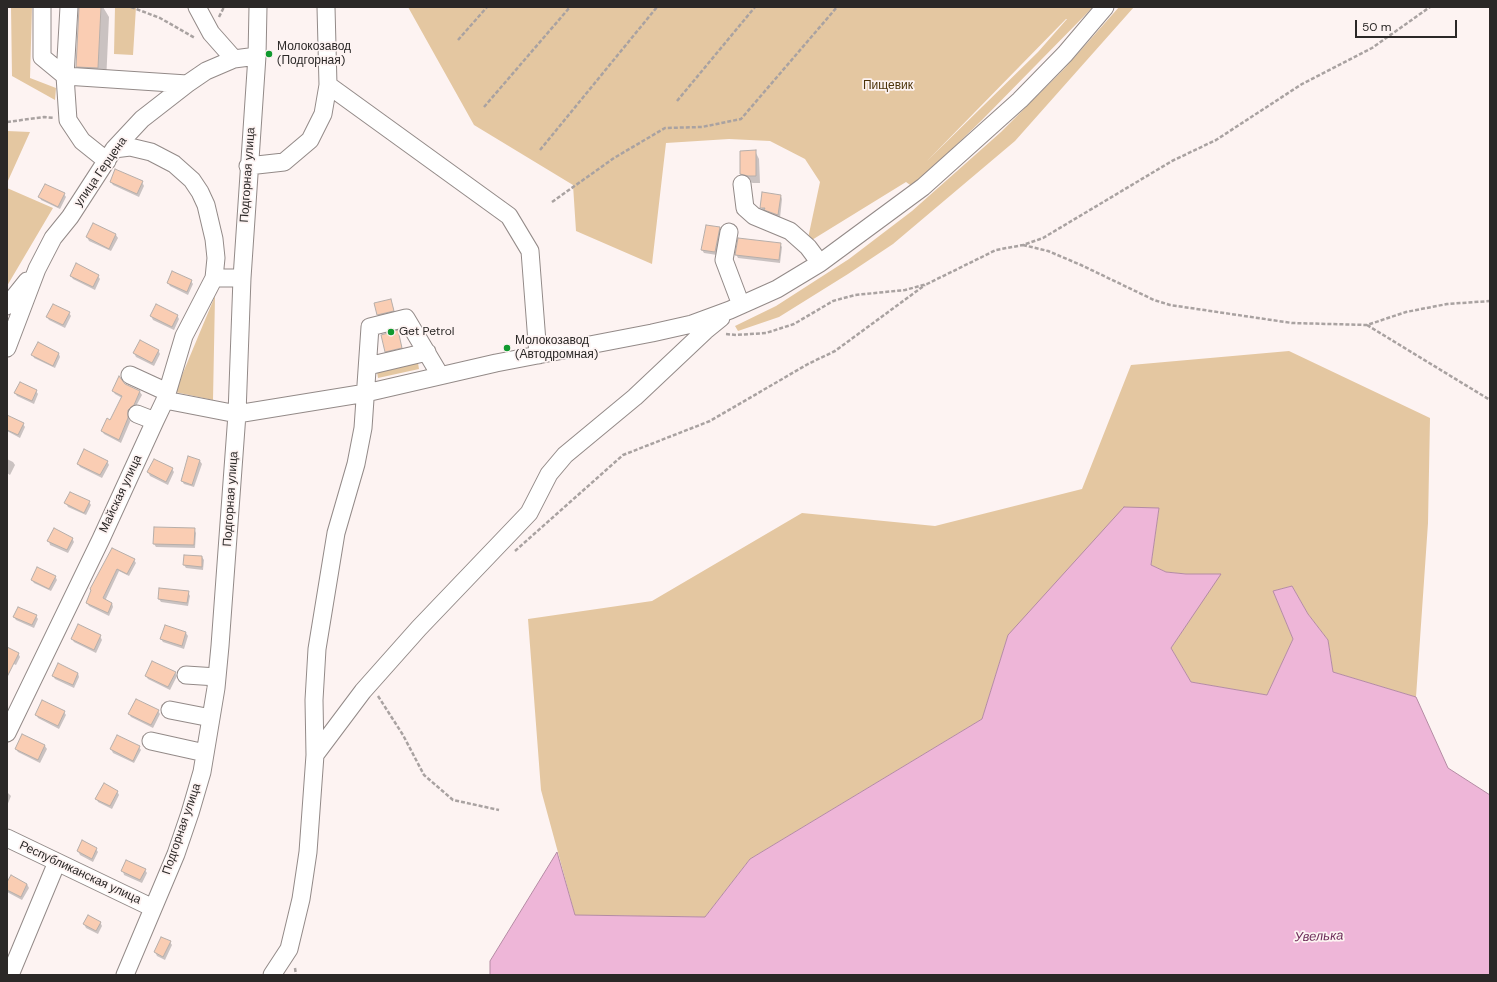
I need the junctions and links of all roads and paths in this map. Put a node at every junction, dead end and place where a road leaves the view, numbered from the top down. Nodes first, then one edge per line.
1 (42, 7) edge
2 (69, 7) edge
3 (131, 7) edge
4 (197, 7) edge
5 (258, 7) edge
6 (326, 7) edge
7 (487, 7) edge
8 (570, 7) edge
9 (657, 7) edge
10 (755, 7) edge
11 (837, 7) edge
12 (1104, 7) edge
13 (1430, 7) edge
14 (458, 40) dead end
15 (199, 42) dead end
16 (257, 56) junction
17 (234, 59) junction
18 (65, 76) junction
19 (187, 84) junction
20 (328, 85) junction
21 (677, 101) dead end
22 (484, 107) dead end
23 (68, 120) junction
24 (7, 122) edge
25 (540, 150) dead end
26 (111, 155) junction
27 (248, 166) junction
28 (742, 184) dead end
29 (552, 202) dead end
30 (729, 232) dead end
31 (1023, 245) junction
32 (820, 263) junction
33 (37, 269) junction
34 (214, 278) junction
35 (242, 278) junction
36 (928, 284) junction
37 (1490, 301) edge
38 (7, 306) edge
39 (736, 308) junction
40 (1367, 325) junction
41 (705, 331) junction
42 (423, 346) junction
43 (7, 348) edge
44 (538, 355) junction
45 (368, 360) junction
46 (130, 374) dead end
47 (440, 375) junction
48 (366, 393) junction
49 (166, 396) junction
50 (1490, 400) edge
51 (137, 414) dead end
52 (237, 414) junction
53 (155, 420) junction
54 (513, 553) dead end
55 (186, 675) dead end
56 (217, 677) junction
57 (370, 684) junction
58 (170, 710) dead end
59 (211, 718) junction
60 (7, 733) edge
61 (151, 742) dead end
62 (205, 752) junction
63 (315, 755) junction
64 (499, 810) dead end
65 (7, 838) edge
66 (57, 862) junction
67 (153, 908) junction
68 (10, 975) edge
69 (125, 975) edge
70 (272, 975) edge

1 - 18 street
2 - 18 street
3 - 15 path
4 - 17 street
5 - 16 street, Подгорная улица
6 - 20 street
7 - 14 path
8 - 22 path
9 - 25 path
10 - 21 path
11 - 29 path
12 - 32 street
13 - 31 path
16 - 17 street, улица Герцена
16 - 27 street, Подгорная улица
17 - 19 street, улица Герцена
18 - 19 street
18 - 23 street
19 - 26 street, улица Герцена
20 - 27 street
20 - 44 street
23 - 24 path
23 - 26 street
26 - 33 street, улица Герцена
26 - 34 street
27 - 35 street, Подгорная улица
28 - 32 street
30 - 39 street
31 - 36 path
31 - 40 path
32 - 39 street
33 - 38 street
33 - 43 street, улица Герцена
34 - 35 street
34 - 49 street, Майская улица
35 - 52 street, Подгорная улица
36 - 41 path
36 - 54 path
37 - 40 path
39 - 41 street
39 - 44 street
40 - 50 path
41 - 57 street
42 - 45 street
42 - 45 street
42 - 47 street
44 - 47 street
45 - 48 street
46 - 49 street
47 - 48 street
48 - 52 street
48 - 63 street
49 - 52 street
49 - 53 street, Майская улица
51 - 53 street
52 - 56 street, Подгорная улица
53 - 60 street, Майская улица
55 - 56 street
56 - 59 street, Подгорная улица
57 - 63 street
57 - 64 path
58 - 59 street
59 - 62 street, Подгорная улица
61 - 62 street
62 - 67 street, Подгорная улица
63 - 70 street
65 - 66 street, Республиканская улица
66 - 67 street, Республиканская улица
66 - 68 street
67 - 69 street, Подгорная улица

